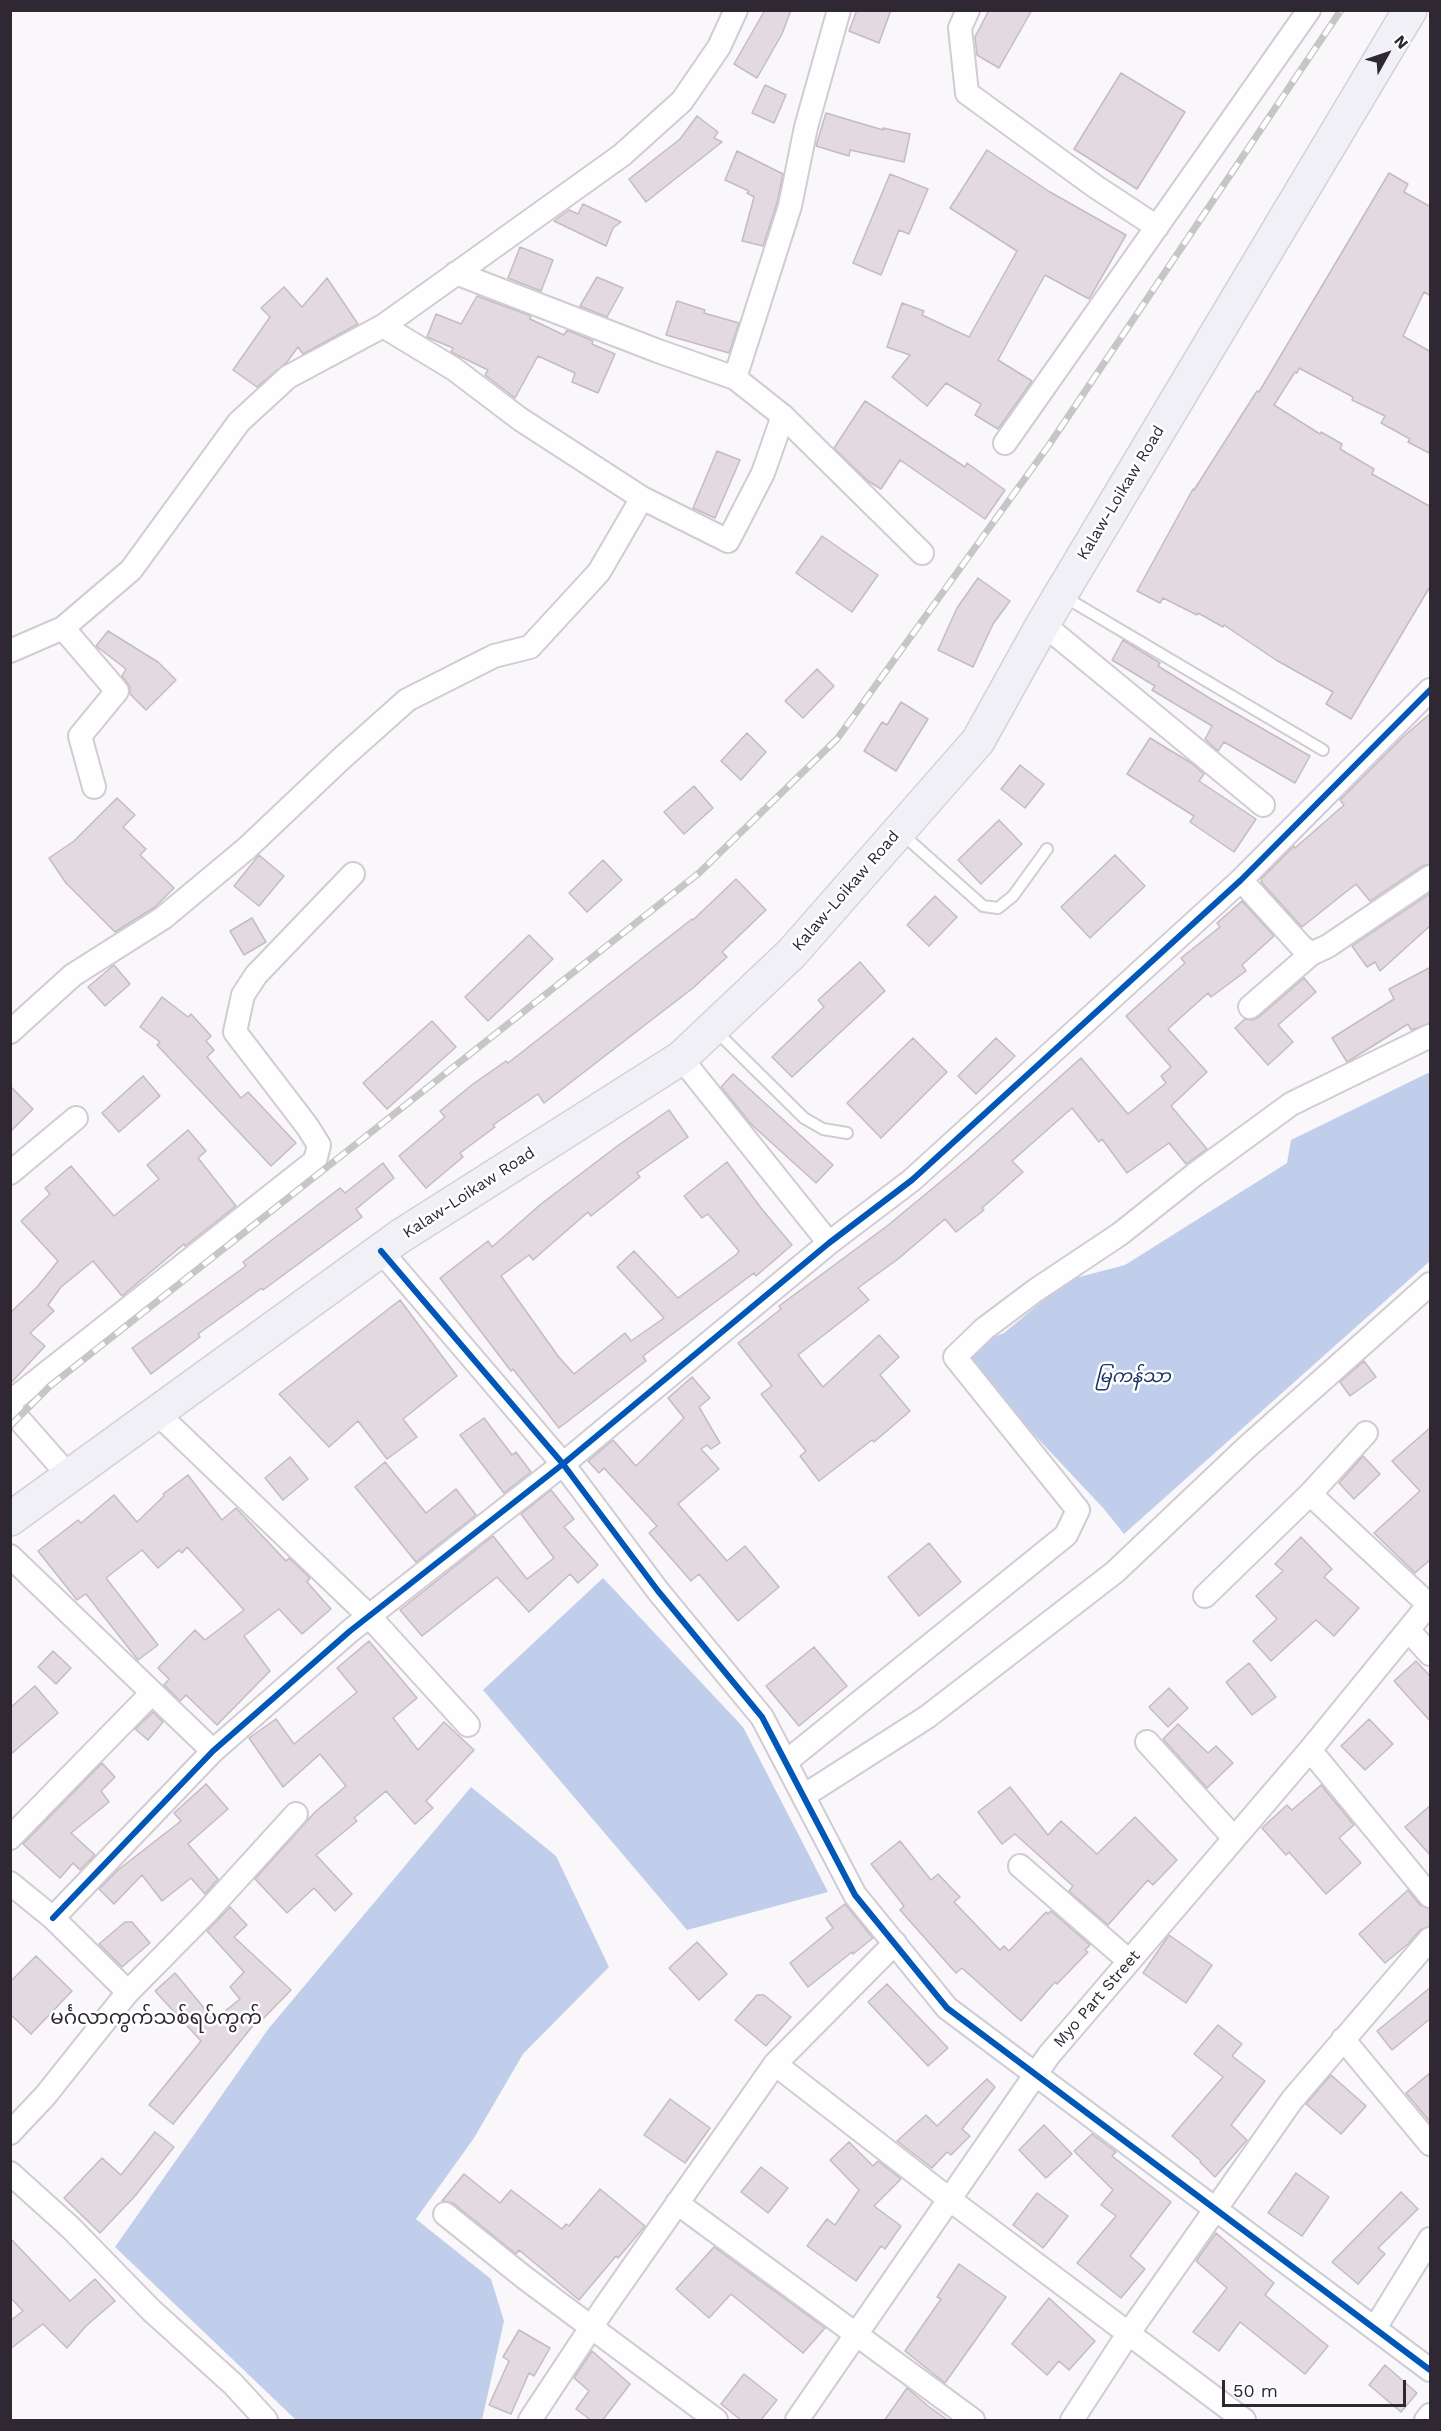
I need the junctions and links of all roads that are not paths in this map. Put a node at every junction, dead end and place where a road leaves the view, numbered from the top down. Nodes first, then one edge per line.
1 (736, 10) edge
2 (839, 10) edge
3 (968, 10) edge
4 (1309, 10) edge
5 (1408, 12) edge
6 (1157, 226) junction
7 (456, 273) junction
8 (383, 326) junction
9 (735, 378) junction
10 (783, 416) junction
11 (1005, 443) dead end
12 (642, 498) junction
13 (922, 553) dead end
14 (1060, 595) junction
15 (1043, 624) junction
16 (63, 628) junction
17 (10, 651) edge
18 (1431, 690) edge
19 (1323, 750) dead end
20 (94, 787) dead end
21 (1263, 805) dead end
22 (899, 831) junction
23 (1047, 849) dead end
24 (353, 874) dead end
25 (1431, 877) edge
26 (1241, 880) junction
27 (1311, 954) junction
28 (1250, 1006) dead end
29 (713, 1028) junction
30 (10, 1032) edge
31 (1431, 1036) edge
32 (681, 1058) junction
33 (76, 1118) dead end
34 (847, 1133) dead end
35 (10, 1173) edge
36 (829, 1243) junction
37 (381, 1251) junction
38 (1431, 1284) edge
39 (10, 1402) edge
40 (10, 1409) edge
41 (157, 1413) junction
42 (1366, 1432) dead end
43 (563, 1464) junction
44 (70, 1477) junction
45 (1310, 1494) junction
46 (10, 1519) edge
47 (10, 1556) edge
48 (1205, 1596) dead end
49 (1430, 1604) edge
50 (369, 1616) junction
51 (1409, 1631) junction
52 (1431, 1654) edge
53 (152, 1693) junction
54 (468, 1725) dead end
55 (1147, 1742) dead end
56 (1310, 1750) junction
57 (213, 1751) junction
58 (787, 1761) junction
59 (805, 1795) junction
60 (296, 1814) dead end
61 (10, 1838) edge
62 (1234, 1838) junction
63 (1020, 1866) dead end
64 (10, 1883) edge
65 (1431, 1896) edge
66 (53, 1918) junction
67 (1431, 1939) edge
68 (895, 1943) junction
69 (1129, 1961) junction
70 (128, 1992) junction
71 (1343, 2039) junction
72 (775, 2064) junction
73 (1036, 2074) junction
74 (10, 2133) edge
75 (1431, 2144) edge
76 (10, 2174) edge
77 (949, 2199) junction
78 (677, 2203) junction
79 (1214, 2208) junction
80 (445, 2214) dead end
81 (1431, 2239) edge
82 (591, 2327) junction
83 (1375, 2328) junction
84 (1128, 2334) junction
85 (856, 2335) junction
86 (1431, 2370) edge
87 (1431, 2415) edge
88 (266, 2421) edge
89 (530, 2421) edge
90 (716, 2421) edge
91 (797, 2421) edge
92 (973, 2421) edge
93 (1072, 2421) edge
94 (1244, 2421) edge
95 (1426, 2421) edge

1 - 7 street
2 - 9 street
3 - 6 street
4 - 6 street
5 - 14 main road, Kalaw-Loikaw Road
6 - 11 street
7 - 8 street
7 - 9 street
8 - 12 street
8 - 16 street
9 - 10 street
10 - 12 street
10 - 13 street
12 - 30 street
14 - 15 main road, Kalaw-Loikaw Road
14 - 19 lane
15 - 21 street
15 - 22 main road, Kalaw-Loikaw Road
16 - 17 street
16 - 20 street
18 - 26 street
22 - 23 lane
22 - 29 main road, Kalaw-Loikaw Road
24 - 39 street
25 - 27 street
26 - 27 street
26 - 36 street
27 - 28 street
29 - 32 main road, Kalaw-Loikaw Road
29 - 34 lane
31 - 58 street
32 - 36 street
32 - 37 main road, Kalaw-Loikaw Road
33 - 35 street
36 - 43 street
37 - 41 main road, Kalaw-Loikaw Road
37 - 43 street
38 - 59 street
40 - 44 street
41 - 44 main road, Kalaw-Loikaw Road
41 - 50 street
42 - 45 street
43 - 50 street
43 - 58 street
44 - 46 main road, Kalaw-Loikaw Road
45 - 48 street
45 - 49 street
47 - 53 street
49 - 51 street, Myo Part Street
50 - 54 street
50 - 57 street
51 - 52 street
51 - 56 street, Myo Part Street
53 - 57 street
53 - 61 street
55 - 62 street
56 - 62 street, Myo Part Street
56 - 65 street
57 - 66 street
58 - 59 street
59 - 68 street
60 - 70 street
62 - 69 street, Myo Part Street
63 - 69 street
64 - 66 street
66 - 70 street
67 - 71 street
68 - 72 street
68 - 73 street
69 - 73 street, Myo Part Street
70 - 74 street
71 - 75 street
71 - 79 street
72 - 77 street
72 - 78 street
73 - 77 street, Myo Part Street
73 - 79 street
76 - 88 street
77 - 84 street
77 - 85 street, Myo Part Street
78 - 82 street
78 - 85 street
79 - 83 street
79 - 84 street
80 - 82 street
81 - 83 street
82 - 89 street
82 - 90 street
83 - 86 street
84 - 93 street
84 - 94 street
85 - 91 street, Myo Part Street
85 - 92 street
87 - 95 street

